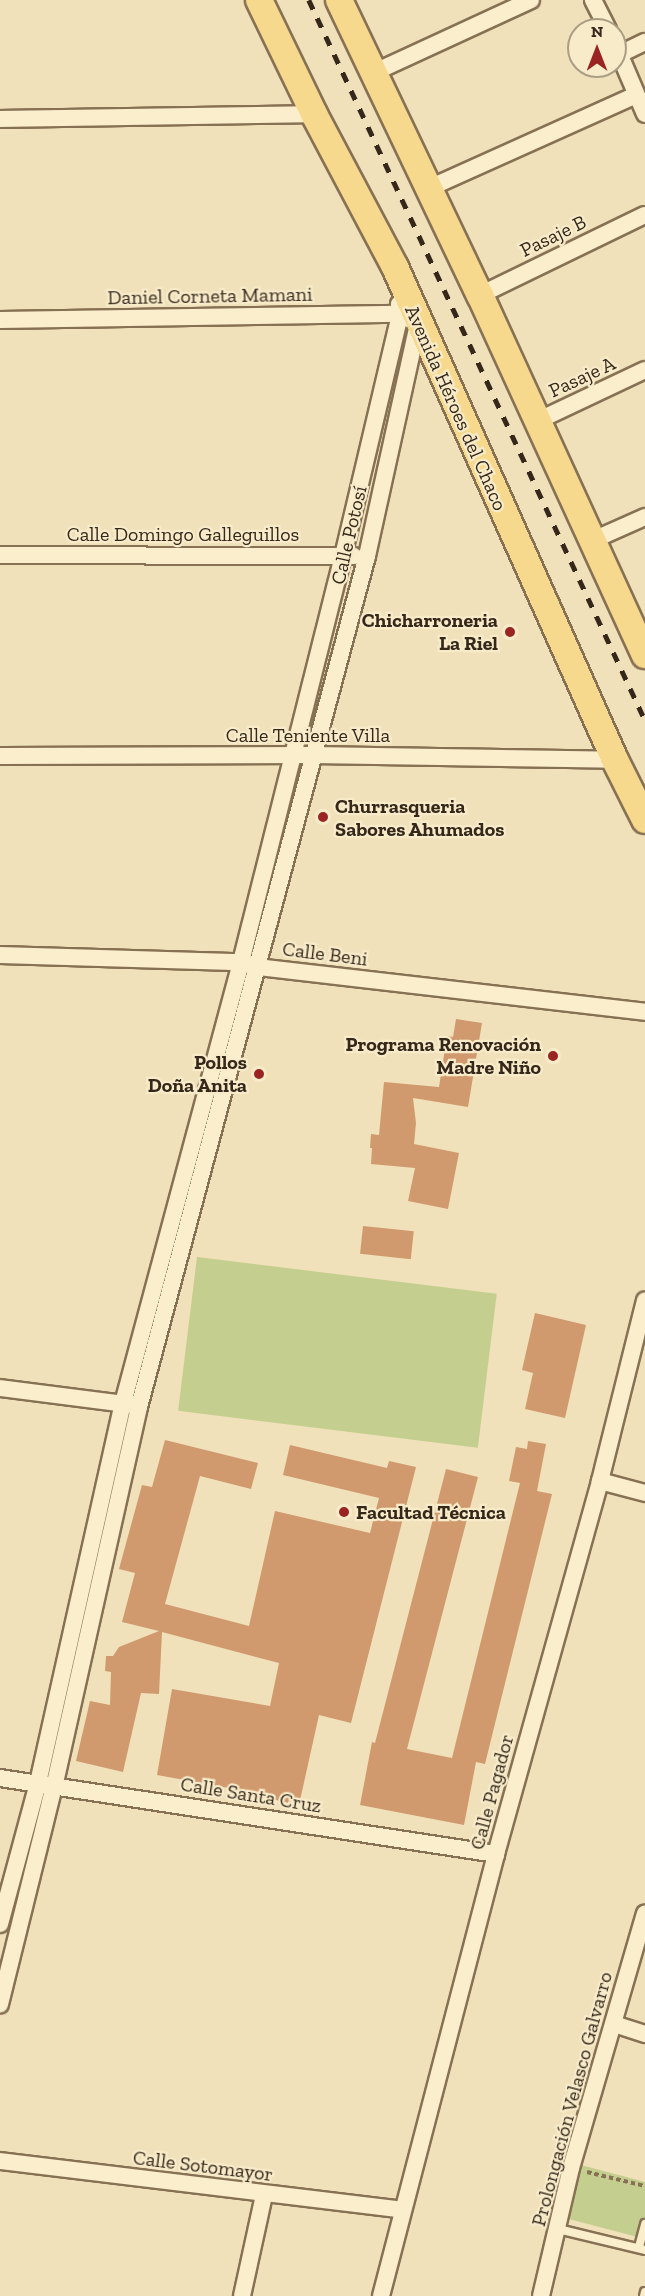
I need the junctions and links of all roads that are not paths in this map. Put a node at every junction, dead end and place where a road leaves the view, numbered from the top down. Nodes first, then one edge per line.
1 (259, 0) edge
2 (339, 0) edge
3 (531, 0) edge
4 (593, 0) edge
5 (602, 18) edge
6 (645, 42) edge
7 (627, 46) edge
8 (373, 73) junction
9 (627, 73) edge
10 (636, 95) junction
11 (314, 114) junction
12 (645, 114) edge
13 (0, 119) edge
14 (427, 189) junction
15 (645, 215) edge
16 (480, 295) junction
17 (409, 319) junction
18 (0, 320) edge
19 (645, 370) edge
20 (537, 421) junction
21 (645, 517) edge
22 (591, 541) junction
23 (0, 555) edge
24 (343, 556) junction
25 (367, 556) junction
26 (644, 650) edge
27 (291, 755) junction
28 (312, 755) junction
29 (0, 756) edge
30 (615, 760) junction
31 (645, 820) edge
32 (0, 955) edge
33 (241, 962) junction
34 (258, 968) junction
35 (645, 1012) edge
36 (645, 1300) edge
37 (0, 1388) edge
38 (131, 1405) junction
39 (600, 1481) junction
40 (645, 1493) edge
41 (0, 1779) edge
42 (46, 1784) junction
43 (496, 1854) junction
44 (645, 1914) edge
45 (0, 1924) edge
46 (0, 2004) edge
47 (614, 2024) junction
48 (645, 2034) edge
49 (0, 2161) edge
50 (264, 2195) junction
51 (402, 2210) junction
52 (645, 2224) edge
53 (558, 2229) junction
54 (642, 2249) edge
55 (645, 2292) edge
56 (242, 2296) edge
57 (381, 2296) edge
58 (541, 2296) edge
59 (644, 2296) edge

1 - 11 main road, Avenida Héroes del Chaco
2 - 8 main road
3 - 8 street
4 - 5 street
6 - 7 street
8 - 14 main road
9 - 10 street
10 - 12 street
10 - 14 street
11 - 13 street
11 - 17 main road, Avenida Héroes del Chaco
14 - 16 main road
15 - 16 street, Pasaje B
16 - 20 main road
17 - 18 street, Daniel Corneta Mamani
17 - 24 street
17 - 25 street, Calle Potosí
17 - 30 main road, Avenida Héroes del Chaco
19 - 20 street, Pasaje A
20 - 22 main road
21 - 22 street
22 - 26 main road
23 - 24 street, Calle Domingo Galleguillos
24 - 25 street, Calle Domingo Galleguillos
24 - 27 street
25 - 28 street, Calle Potosí
27 - 28 street, Calle Teniente Villa
27 - 29 street, Calle Teniente Villa
27 - 33 street
28 - 30 street, Calle Teniente Villa
28 - 34 street, Calle Potosí
30 - 31 main road, Avenida Héroes del Chaco
32 - 33 street, Calle Beni
33 - 34 street, Calle Beni
33 - 38 street
34 - 35 street, Calle Beni
34 - 38 street, Calle Potosí
36 - 39 street, Calle Pagador
37 - 38 street
38 - 42 street
39 - 40 street
39 - 43 street, Calle Pagador
41 - 42 street, Calle Santa Cruz
42 - 43 street, Calle Santa Cruz
42 - 45 street
42 - 46 street
43 - 51 street, Calle Pagador
44 - 47 street, Prolongación Velasco Galvarro
47 - 48 street
47 - 53 street, Prolongación Velasco Galvarro
49 - 50 street, Calle Sotomayor
50 - 51 street, Calle Sotomayor
50 - 56 street
51 - 57 street, Calle Pagador
52 - 54 lane
53 - 54 lane
53 - 58 street, Prolongación Velasco Galvarro
55 - 59 lane

